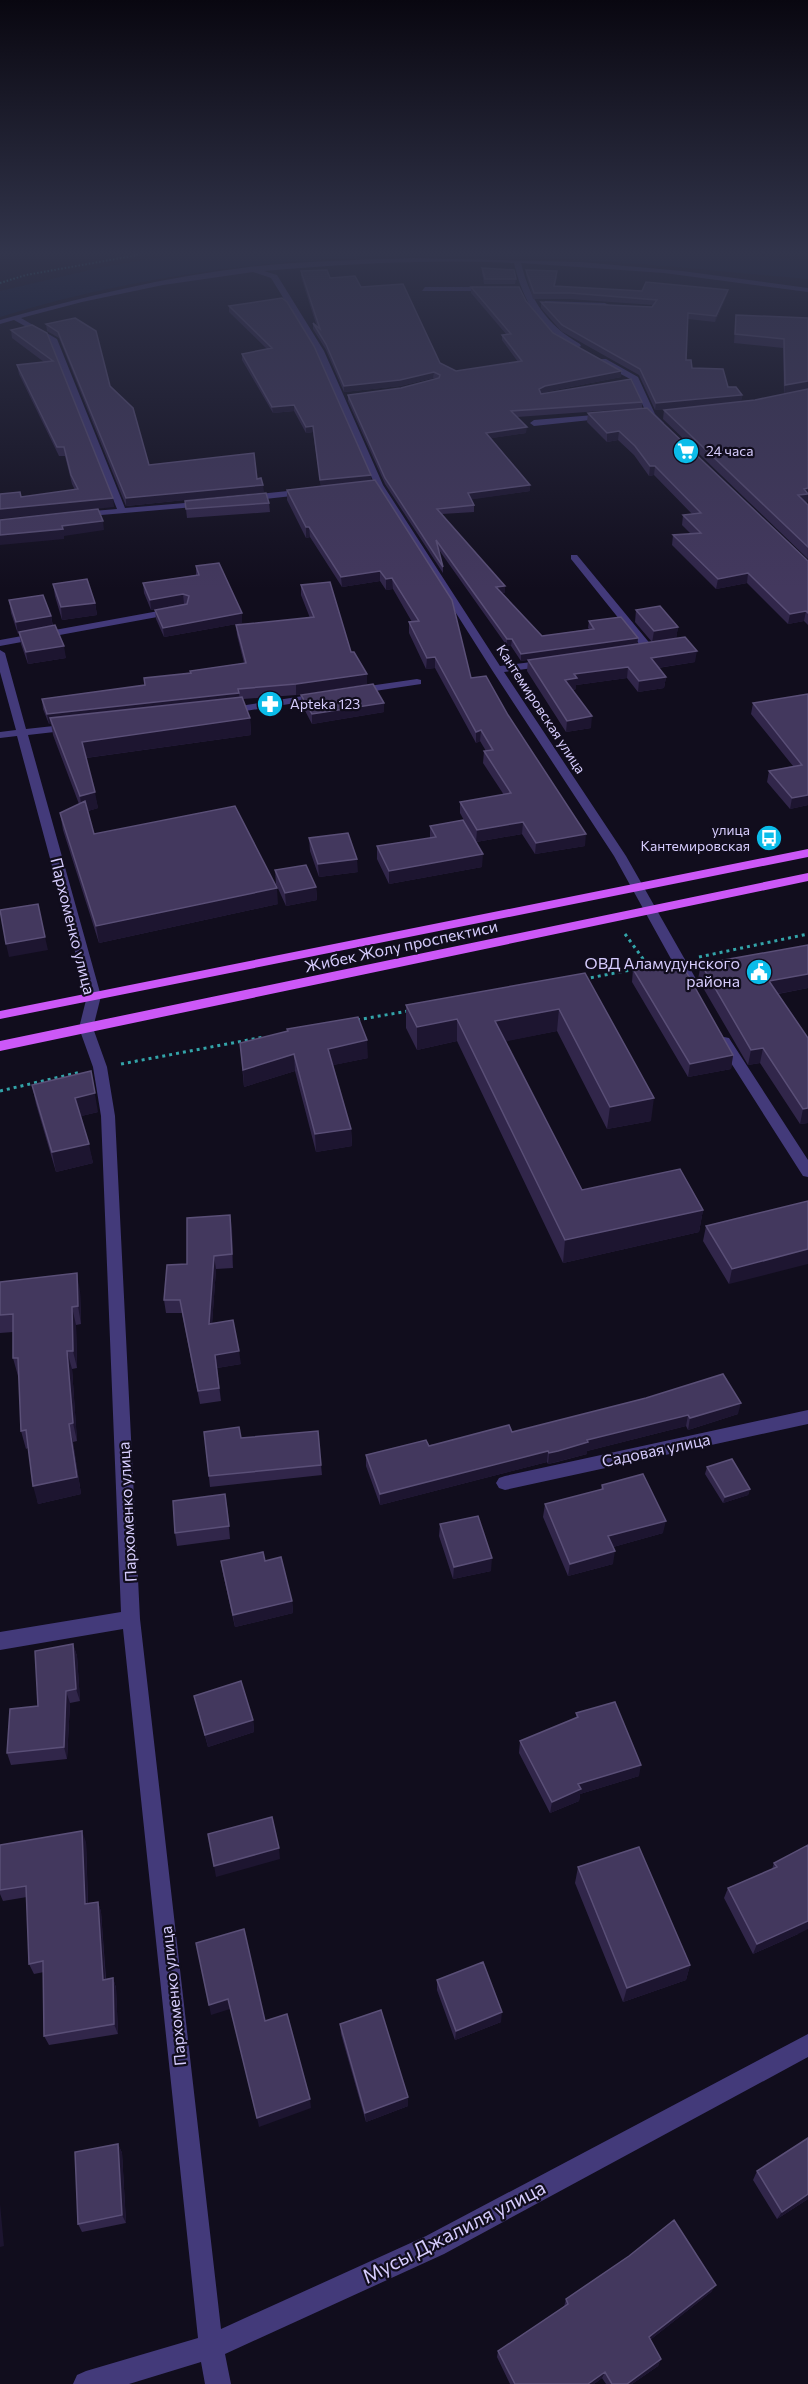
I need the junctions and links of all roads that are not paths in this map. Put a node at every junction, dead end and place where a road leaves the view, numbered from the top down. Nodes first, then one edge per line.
1 (64, 366) edge
2 (329, 366) edge
3 (612, 366) edge
4 (635, 379) junction
5 (624, 381) edge
6 (638, 413) edge
7 (650, 413) junction
8 (662, 414) edge
9 (615, 415) edge
10 (534, 423) dead end
11 (667, 431) edge
12 (321, 491) edge
13 (239, 499) edge
14 (216, 501) edge
15 (122, 511) junction
16 (67, 517) edge
17 (574, 557) dead end
18 (184, 609) edge
19 (0, 643) edge
20 (648, 648) edge
21 (0, 653) edge
22 (558, 661) edge
23 (497, 670) junction
24 (417, 682) dead end
25 (219, 712) edge
26 (80, 726) edge
27 (22, 732) junction
28 (0, 735) edge
29 (808, 853) edge
30 (808, 877) edge
31 (638, 886) junction
32 (650, 910) junction
33 (94, 996) junction
34 (702, 1002) edge
35 (0, 1015) edge
36 (86, 1028) junction
37 (719, 1032) edge
38 (0, 1046) edge
39 (808, 1172) edge
40 (808, 1417) edge
41 (505, 1483) dead end
42 (132, 1619) junction
43 (0, 1641) edge
44 (808, 2045) edge
45 (211, 2347) junction
46 (86, 2384) edge
47 (218, 2384) edge

1 - 15 street
2 - 23 street, Кантемировская улица
3 - 4 street
4 - 5 street
4 - 7 street
6 - 7 street
7 - 8 street
7 - 11 street
9 - 10 street
12 - 13 street
14 - 15 street
15 - 16 street
17 - 20 street
18 - 19 street
21 - 27 street, Пархоменко улица
22 - 23 street
23 - 31 street, Кантемировская улица
24 - 25 street
26 - 27 street
27 - 28 street
27 - 33 street, Пархоменко улица
29 - 31 main road, Жибек Жолу проспектиси
30 - 32 main road, Жибек Жолу проспектиси
31 - 32 street, Кантемировская улица
31 - 33 main road, Жибек Жолу проспектиси
32 - 34 street, Кантемировская улица
32 - 36 main road, Жибек Жолу проспектиси
33 - 35 main road, Жибек Жолу проспектиси
33 - 36 street, Пархоменко улица
36 - 38 main road, Жибек Жолу проспектиси
36 - 42 street, Пархоменко улица
37 - 39 street
40 - 41 street, Садовая улица
42 - 43 street
42 - 45 street, Пархоменко улица
44 - 45 street, Мусы Джалиля улица
45 - 46 street, Мусы Джалиля улица
45 - 47 street, Пархоменко улица

